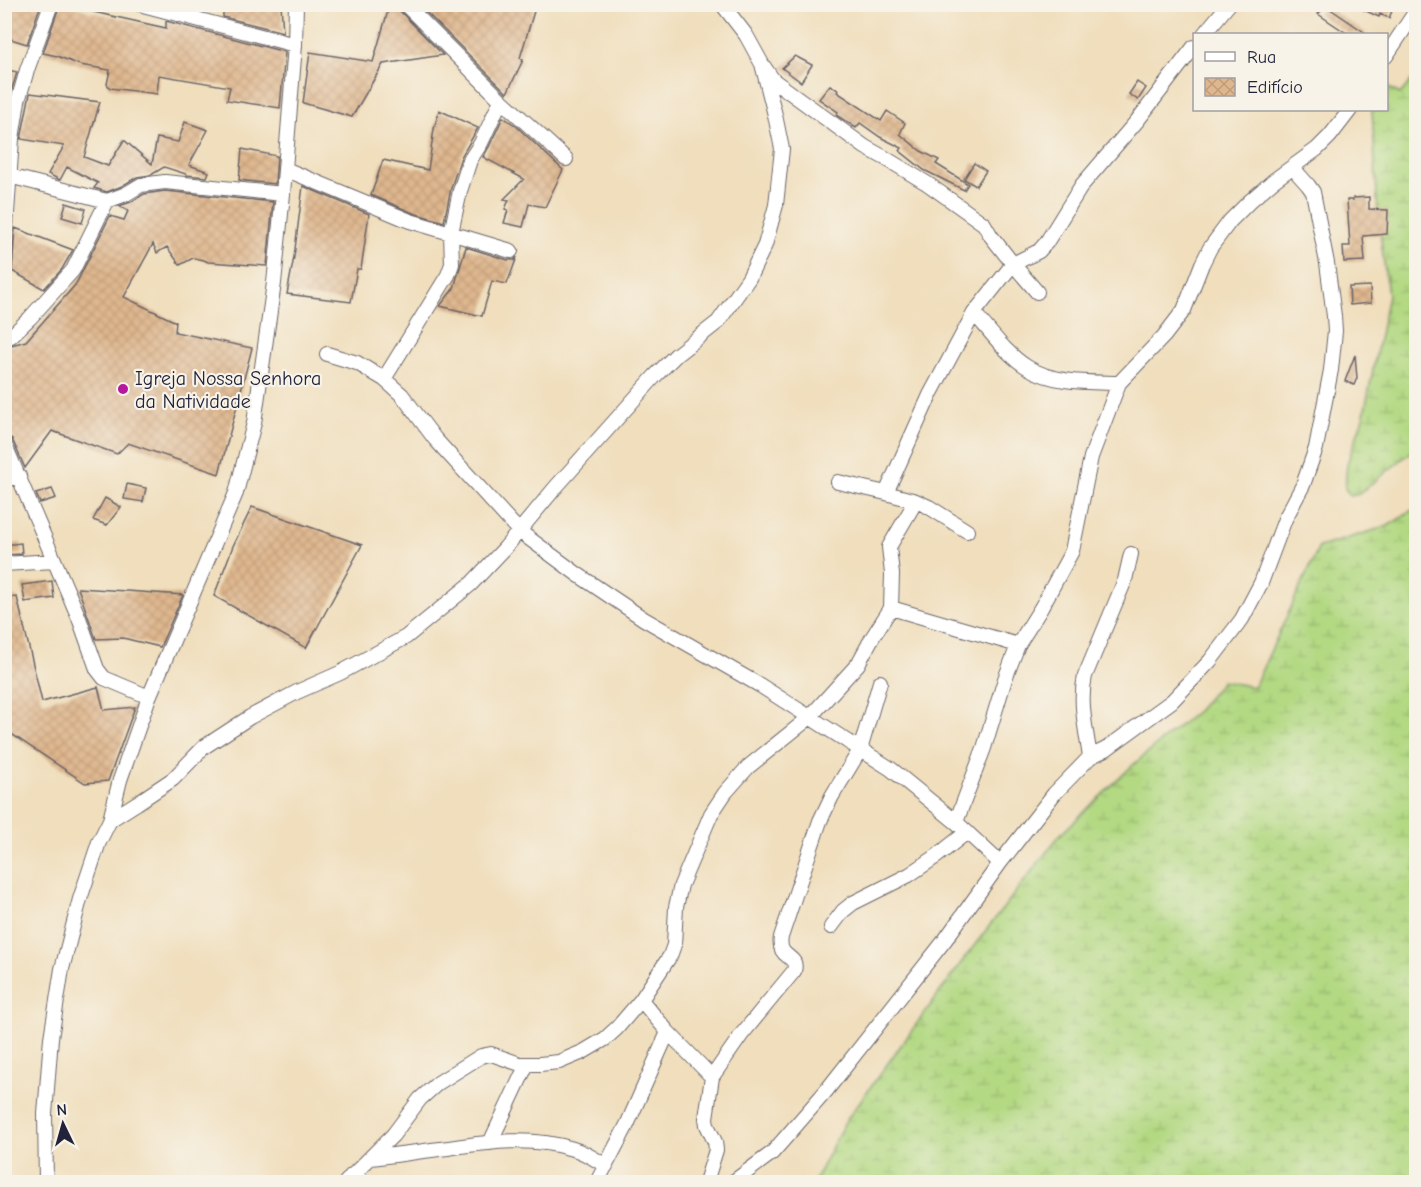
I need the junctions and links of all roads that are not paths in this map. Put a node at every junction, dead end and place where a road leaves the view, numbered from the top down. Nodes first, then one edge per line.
1 (51, 4) edge
2 (139, 4) edge
3 (296, 4) edge
4 (405, 4) edge
5 (722, 4) edge
6 (1229, 4) edge
7 (1416, 11) edge
8 (1205, 33) edge
9 (295, 45) junction
10 (1193, 48) edge
11 (1388, 53) edge
12 (762, 64) junction
13 (501, 100) junction
14 (1349, 111) edge
15 (566, 159) dead end
16 (1292, 167) junction
17 (285, 169) junction
18 (9, 176) junction
19 (283, 194) junction
20 (107, 201) junction
21 (451, 233) junction
22 (511, 251) dead end
23 (4, 257) edge
24 (1013, 264) junction
25 (1037, 292) dead end
26 (974, 313) junction
27 (4, 337) edge
28 (327, 354) dead end
29 (384, 379) junction
30 (1119, 383) junction
31 (4, 443) edge
32 (19, 476) junction
33 (4, 480) edge
34 (838, 482) dead end
35 (886, 493) junction
36 (916, 501) junction
37 (519, 531) junction
38 (967, 531) dead end
39 (1131, 554) dead end
40 (54, 561) junction
41 (4, 564) edge
42 (891, 608) junction
43 (1018, 645) junction
44 (880, 682) dead end
45 (149, 697) junction
46 (809, 718) junction
47 (860, 750) junction
48 (1090, 757) junction
49 (110, 820) junction
50 (956, 822) junction
51 (967, 832) junction
52 (999, 863) junction
53 (831, 927) dead end
54 (641, 1000) junction
55 (668, 1032) junction
56 (527, 1064) junction
57 (712, 1077) junction
58 (490, 1143) junction
59 (370, 1158) junction
60 (606, 1166) junction
61 (348, 1179) edge
62 (46, 1182) edge
63 (365, 1182) edge
64 (597, 1182) edge
65 (706, 1182) edge
66 (733, 1182) edge

1 - 18 street
2 - 9 street
3 - 9 street
4 - 13 street
5 - 12 street
6 - 8 street
7 - 11 street
9 - 17 street
10 - 24 street
12 - 24 street
12 - 37 street
13 - 15 street
13 - 21 street
14 - 16 street
16 - 30 street
16 - 48 street
17 - 19 street
17 - 21 street
18 - 20 street
18 - 23 street
19 - 20 street
19 - 45 street
20 - 27 street
21 - 22 street
21 - 29 street
24 - 25 street
24 - 26 street
26 - 30 street
26 - 35 street
28 - 29 street
29 - 37 street
30 - 43 street
31 - 32 street
32 - 33 street
32 - 40 street
34 - 35 street
35 - 36 street
36 - 38 street
36 - 42 street
37 - 46 street
37 - 49 street
39 - 48 street
40 - 41 street
40 - 45 street
42 - 43 street
42 - 46 street
43 - 50 street
44 - 47 street
45 - 49 street
46 - 47 street
46 - 54 street
47 - 50 street
47 - 57 street
48 - 52 street
49 - 62 street
50 - 51 street
51 - 52 street
51 - 53 street
52 - 66 street
54 - 55 street
54 - 56 street
55 - 57 street
55 - 60 street
56 - 58 street
56 - 59 street
57 - 65 street
58 - 59 street
58 - 60 street
59 - 61 street
60 - 64 street
61 - 63 street

